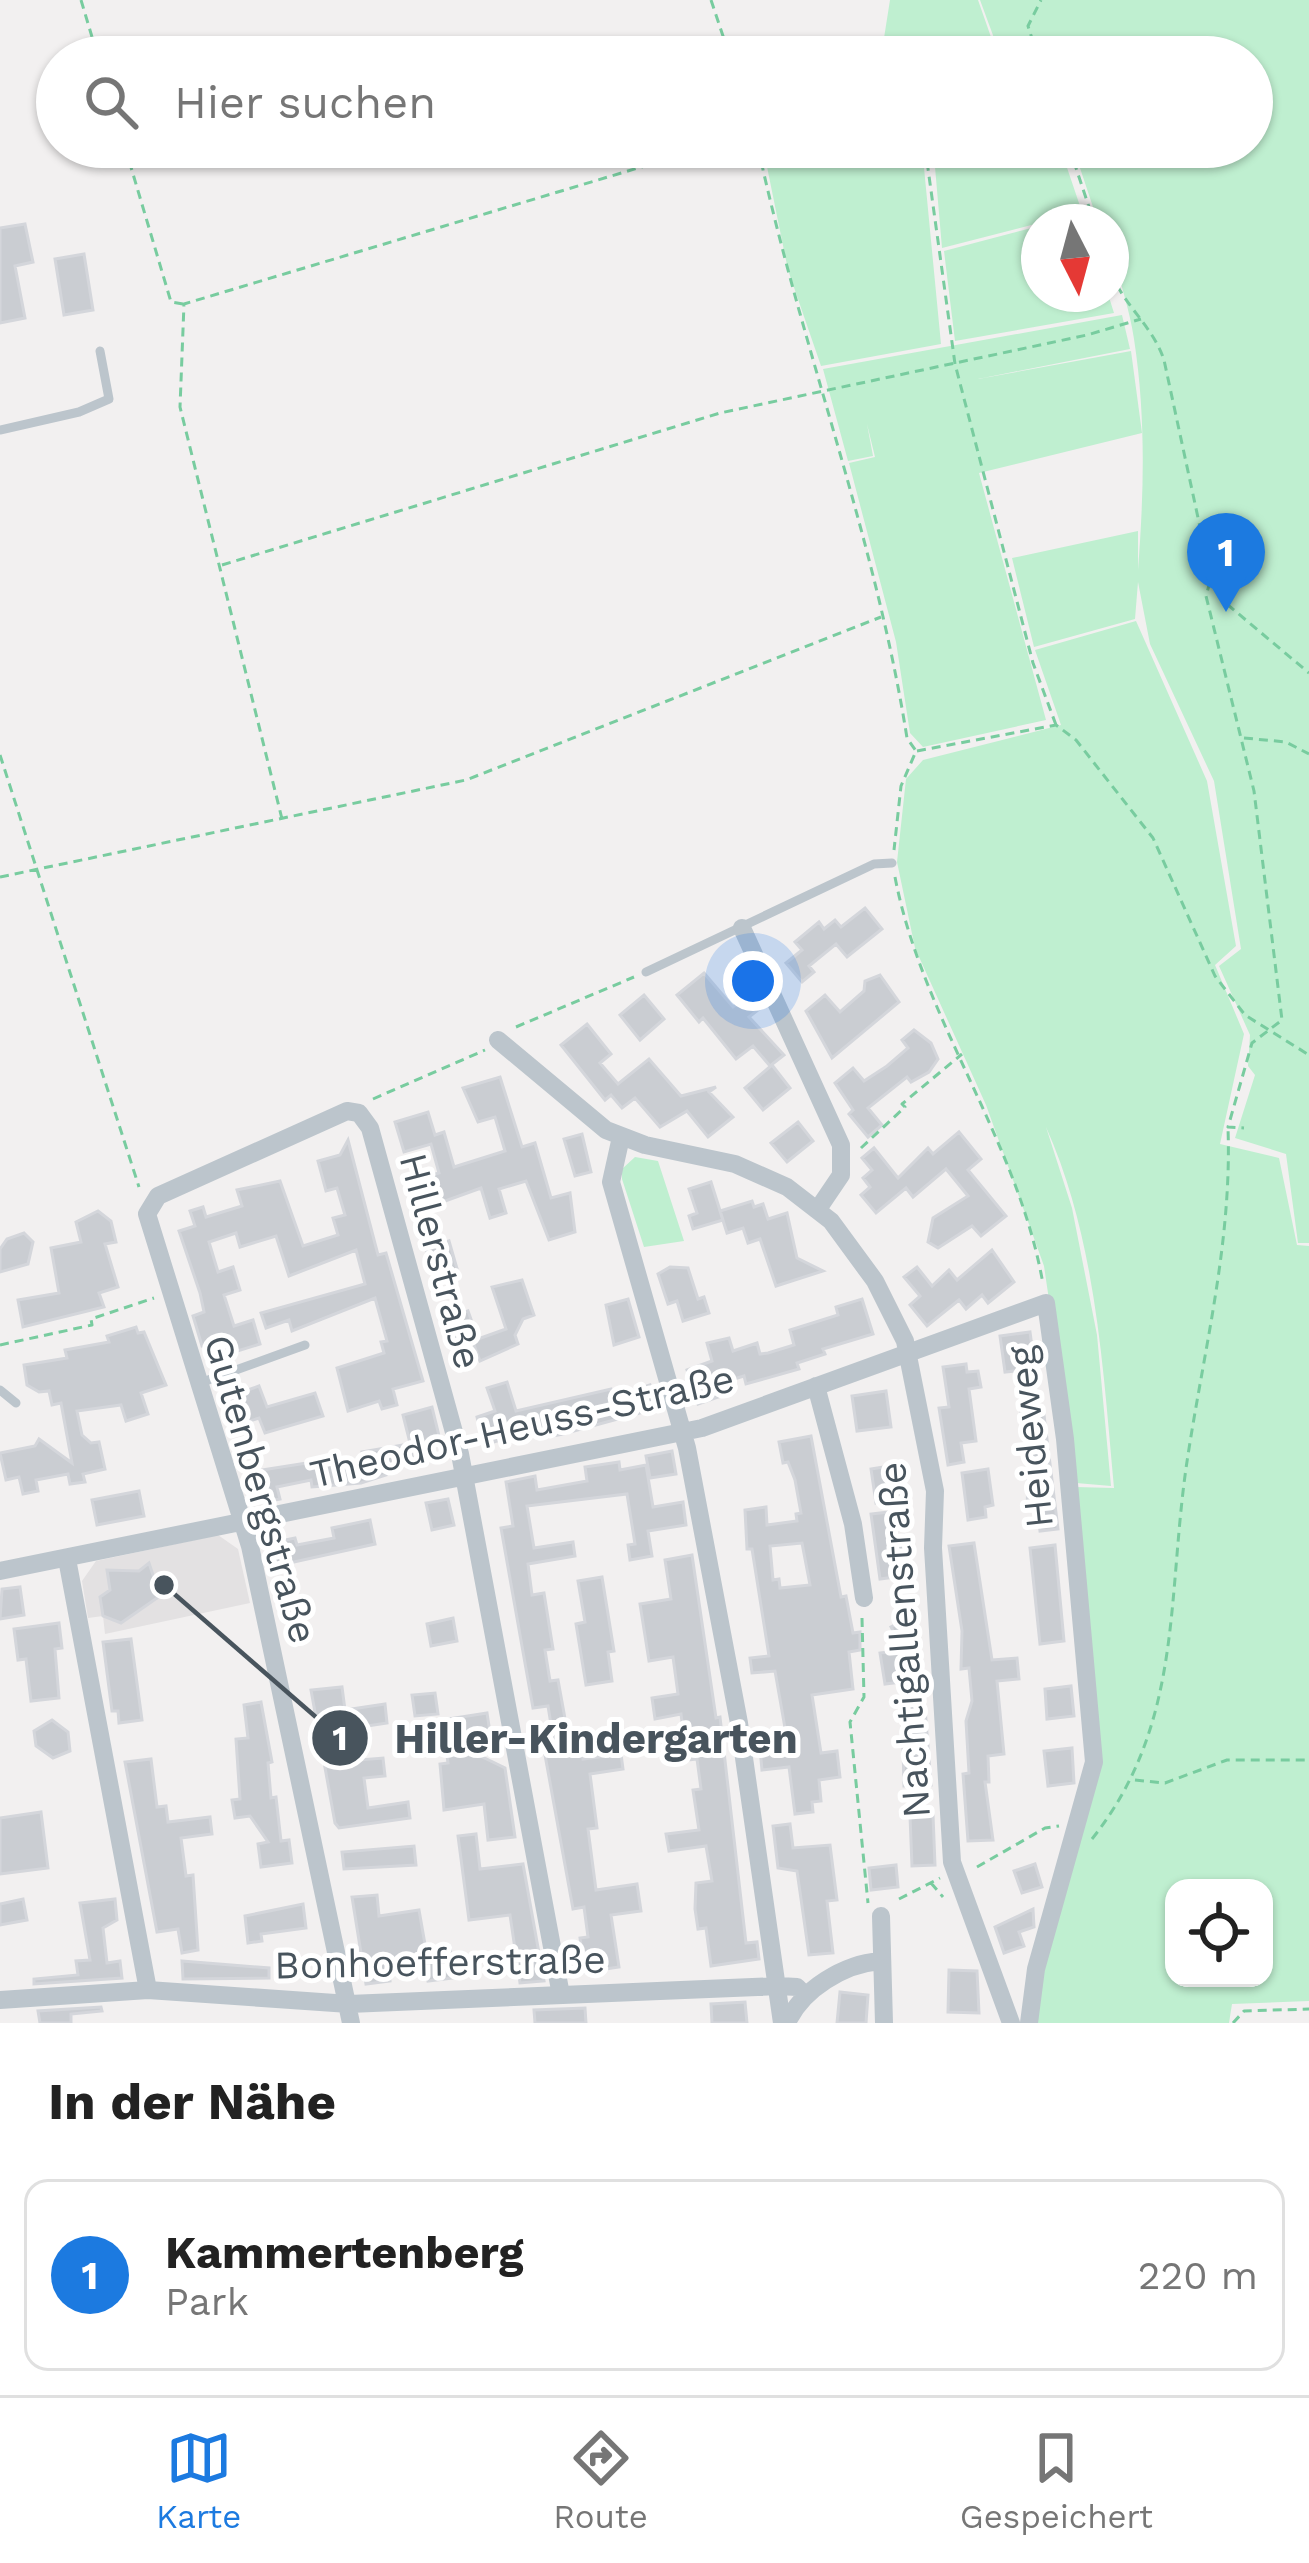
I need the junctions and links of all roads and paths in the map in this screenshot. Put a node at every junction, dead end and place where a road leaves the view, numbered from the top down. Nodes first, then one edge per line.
1 (81, 0) edge
2 (711, 0) edge
3 (1041, 0) edge
4 (92, 36) edge
5 (723, 36) edge
6 (1031, 36) edge
7 (131, 168) edge
8 (638, 168) edge
9 (763, 168) edge
10 (928, 168) edge
11 (1076, 168) edge
12 (1088, 204) edge
13 (1129, 300) edge
14 (184, 304) junction
15 (1141, 319) junction
16 (100, 351) dead end
17 (955, 364) junction
18 (825, 389) junction
19 (0, 430) edge
20 (220, 566) junction
21 (1210, 578) junction
22 (885, 616) junction
23 (1309, 673) edge
24 (1056, 725) junction
25 (1244, 738) junction
26 (916, 751) junction
27 (0, 754) edge
28 (1309, 754) edge
29 (282, 819) junction
30 (892, 863) junction
31 (37, 869) junction
32 (0, 877) edge
33 (742, 928) junction
34 (646, 972) dead end
35 (1267, 1027) junction
36 (498, 1040) dead end
37 (962, 1054) junction
38 (1309, 1055) edge
39 (1228, 1126) junction
40 (1244, 1128) dead end
41 (620, 1137) junction
42 (843, 1156) junction
43 (148, 1205) junction
44 (818, 1209) junction
45 (171, 1293) junction
46 (1046, 1303) junction
47 (0, 1345) edge
48 (305, 1345) dead end
49 (907, 1351) junction
50 (200, 1383) junction
51 (816, 1386) junction
52 (0, 1390) edge
53 (16, 1403) dead end
54 (683, 1432) junction
55 (465, 1476) junction
56 (243, 1520) junction
57 (67, 1559) junction
58 (0, 1571) edge
59 (864, 1598) joint
60 (1309, 1760) edge
61 (1133, 1780) junction
62 (1045, 1828) dead end
63 (1088, 1844) dead end
64 (975, 1868) dead end
65 (931, 1883) dead end
66 (899, 1899) dead end
67 (881, 1916) joint
68 (880, 1961) junction
69 (779, 1986) junction
70 (148, 1990) junction
71 (560, 1996) junction
72 (806, 1996) junction
73 (0, 2000) edge
74 (1309, 2009) edge
75 (350, 2013) edge
76 (784, 2023) edge
77 (884, 2023) edge
78 (1011, 2023) edge
79 (1029, 2023) edge
80 (1234, 2023) edge

1 - 4 path
2 - 5 path
3 - 6 path
7 - 14 path
8 - 14 path
9 - 18 path
10 - 17 path
11 - 12 path
13 - 15 path
14 - 20 path
15 - 17 path
15 - 21 path
16 - 19 lane
17 - 18 path
17 - 24 path
18 - 20 path
18 - 22 path
20 - 29 path
21 - 23 path
21 - 25 path
22 - 26 path
22 - 29 path
24 - 26 path
24 - 35 path
25 - 28 path
25 - 35 path
26 - 30 path, Heideweg
27 - 31 path
29 - 31 path
30 - 33 lane
30 - 37 path, Heideweg
31 - 32 path
31 - 43 path
33 - 34 lane
33 - 42 street
35 - 38 path
35 - 39 path
36 - 41 street, Nachtigallenstraße
37 - 42 path
37 - 46 path, Heideweg
39 - 40 path
39 - 61 path
41 - 44 street, Nachtigallenstraße
41 - 54 street
42 - 44 street
43 - 45 street, Gutenbergstraße
43 - 55 street, Hillerstraße
44 - 49 street, Nachtigallenstraße
45 - 47 path
45 - 50 street, Gutenbergstraße
46 - 49 street, Theodor-Heuss-Straße
46 - 79 street, Heideweg
48 - 50 lane
49 - 51 street, Theodor-Heuss-Straße
49 - 78 street, Nachtigallenstraße
50 - 56 street, Gutenbergstraße
51 - 54 street, Theodor-Heuss-Straße
51 - 59 street
52 - 53 lane
54 - 55 street, Theodor-Heuss-Straße
54 - 69 street
55 - 56 street, Theodor-Heuss-Straße
55 - 71 street, Hillerstraße
56 - 57 street, Theodor-Heuss-Straße
56 - 75 street, Gutenbergstraße
57 - 58 street, Theodor-Heuss-Straße
57 - 70 street
59 - 67 path
60 - 61 path
61 - 63 path
62 - 64 path
65 - 66 path
67 - 68 street
68 - 72 street
68 - 77 street
69 - 71 street, Bonhoefferstraße
69 - 72 street, Bonhoefferstraße
69 - 76 street
70 - 73 street, Bonhoefferstraße
70 - 75 street, Bonhoefferstraße
71 - 75 street, Bonhoefferstraße
72 - 76 street
74 - 80 path

